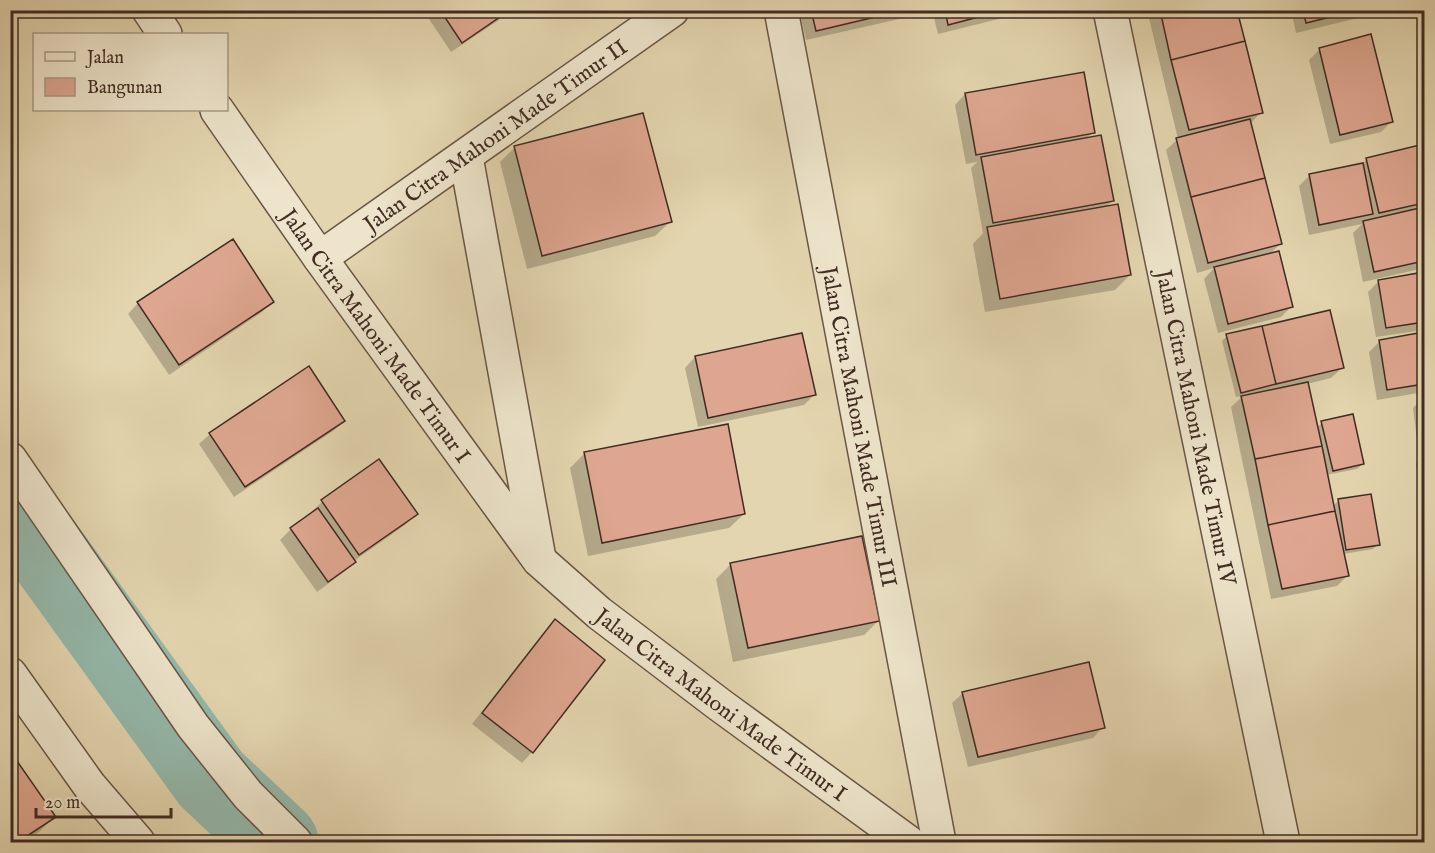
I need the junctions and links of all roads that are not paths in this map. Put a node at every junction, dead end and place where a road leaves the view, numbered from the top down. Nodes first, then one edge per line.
1 (149, 10) edge
2 (672, 10) edge
3 (780, 10) edge
4 (1110, 10) edge
5 (164, 33) edge
6 (218, 111) edge
7 (466, 157) junction
8 (320, 258) junction
9 (10, 459) edge
10 (539, 560) junction
11 (10, 674) edge
12 (138, 843) edge
13 (295, 843) edge
14 (908, 843) edge
15 (939, 843) edge
16 (1283, 843) edge

1 - 5 street
2 - 7 street, Jalan Citra Mahoni Made Timur II
3 - 15 street, Jalan Citra Mahoni Made Timur III
4 - 16 street, Jalan Citra Mahoni Made Timur IV
6 - 8 street, Jalan Citra Mahoni Made Timur I
7 - 8 street, Jalan Citra Mahoni Made Timur II
7 - 10 street
8 - 10 street, Jalan Citra Mahoni Made Timur I
9 - 13 street
10 - 14 street, Jalan Citra Mahoni Made Timur I
11 - 12 street

